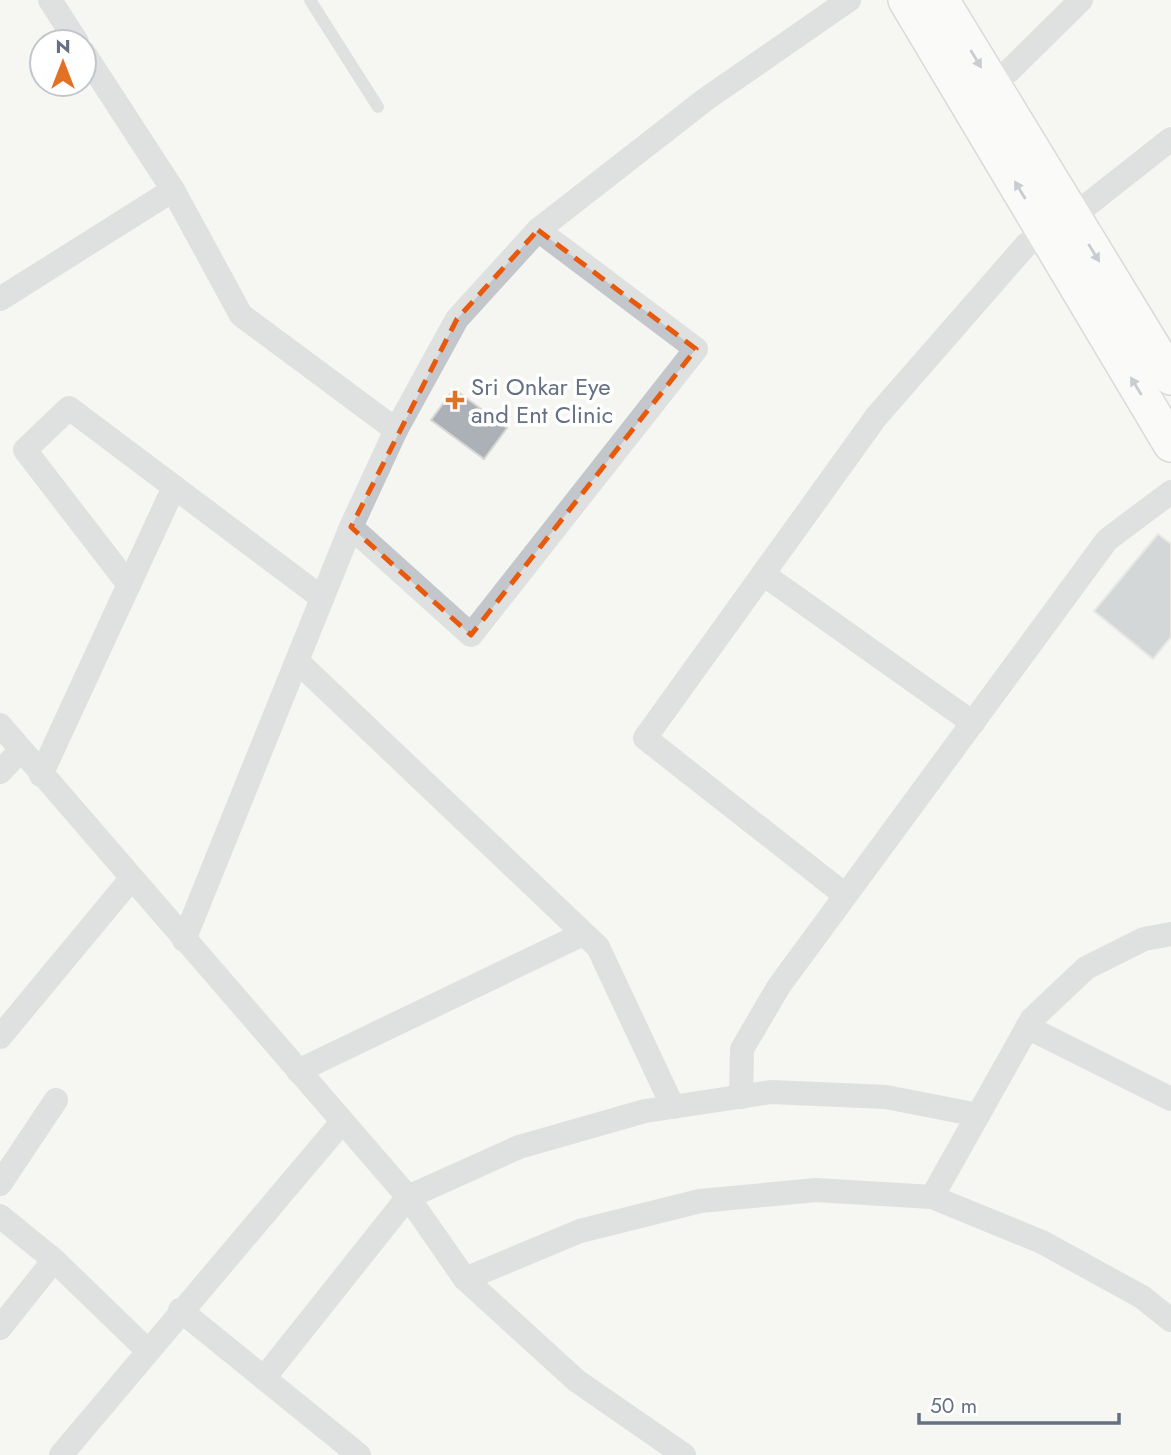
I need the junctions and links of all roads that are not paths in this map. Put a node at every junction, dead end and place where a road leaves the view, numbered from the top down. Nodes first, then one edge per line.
1 (50, 0) edge
2 (310, 0) edge
3 (849, 0) edge
4 (906, 0) edge
5 (941, 0) edge
6 (1081, 0) edge
7 (68, 28) edge
8 (1009, 71) dead end
9 (98, 75) edge
10 (378, 107) dead end
11 (1171, 139) edge
12 (173, 190) junction
13 (1072, 217) junction
14 (538, 230) junction
15 (1027, 244) dead end
16 (0, 299) edge
17 (1171, 377) edge
18 (396, 430) junction
19 (1171, 444) edge
20 (174, 487) junction
21 (1171, 492) edge
22 (351, 527) junction
23 (763, 574) junction
24 (129, 585) junction
25 (322, 598) junction
26 (297, 661) junction
27 (973, 723) junction
28 (0, 725) edge
29 (21, 750) junction
30 (0, 772) edge
31 (41, 775) junction
32 (131, 879) junction
33 (845, 895) junction
34 (583, 934) junction
35 (1171, 934) edge
36 (184, 940) junction
37 (1027, 1027) junction
38 (0, 1037) edge
39 (298, 1071) junction
40 (741, 1097) junction
41 (1171, 1099) edge
42 (56, 1100) dead end
43 (673, 1107) junction
44 (978, 1115) junction
45 (342, 1122) junction
46 (0, 1184) edge
47 (408, 1197) junction
48 (932, 1197) junction
49 (0, 1216) edge
50 (54, 1261) junction
51 (465, 1279) junction
52 (180, 1310) junction
53 (1171, 1320) edge
54 (0, 1328) edge
55 (147, 1350) junction
56 (264, 1378) junction
57 (357, 1454) edge
58 (61, 1455) edge
59 (684, 1455) edge

1 - 7 street
2 - 10 lane
3 - 14 street
19 -> 4 main road
5 -> 13 main road
6 - 8 street
9 - 12 street
11 - 13 street
12 - 16 street
12 - 18 street
13 -> 17 main road
14 - 18 street
14 - 22 street
15 - 23 street
18 - 22 street
20 - 24 street
20 - 24 street
20 - 25 street
21 - 27 street
22 - 25 street
23 - 27 street
23 - 33 street
24 - 31 street
25 - 26 street
26 - 34 street
26 - 36 street
27 - 33 street
28 - 29 street
29 - 30 street
29 - 31 street
31 - 32 street
32 - 36 street
32 - 38 street
33 - 40 street
34 - 39 street
34 - 43 street
35 - 37 street
36 - 39 street
37 - 41 street
37 - 44 street
39 - 45 street
40 - 43 street
40 - 44 street
42 - 46 street
43 - 47 street
44 - 48 street
45 - 47 street
45 - 52 street
47 - 51 street
47 - 56 street
48 - 51 street
48 - 53 street
49 - 50 street
50 - 54 street
50 - 55 street
51 - 59 street
52 - 55 street
52 - 56 street
55 - 58 street
56 - 57 street

